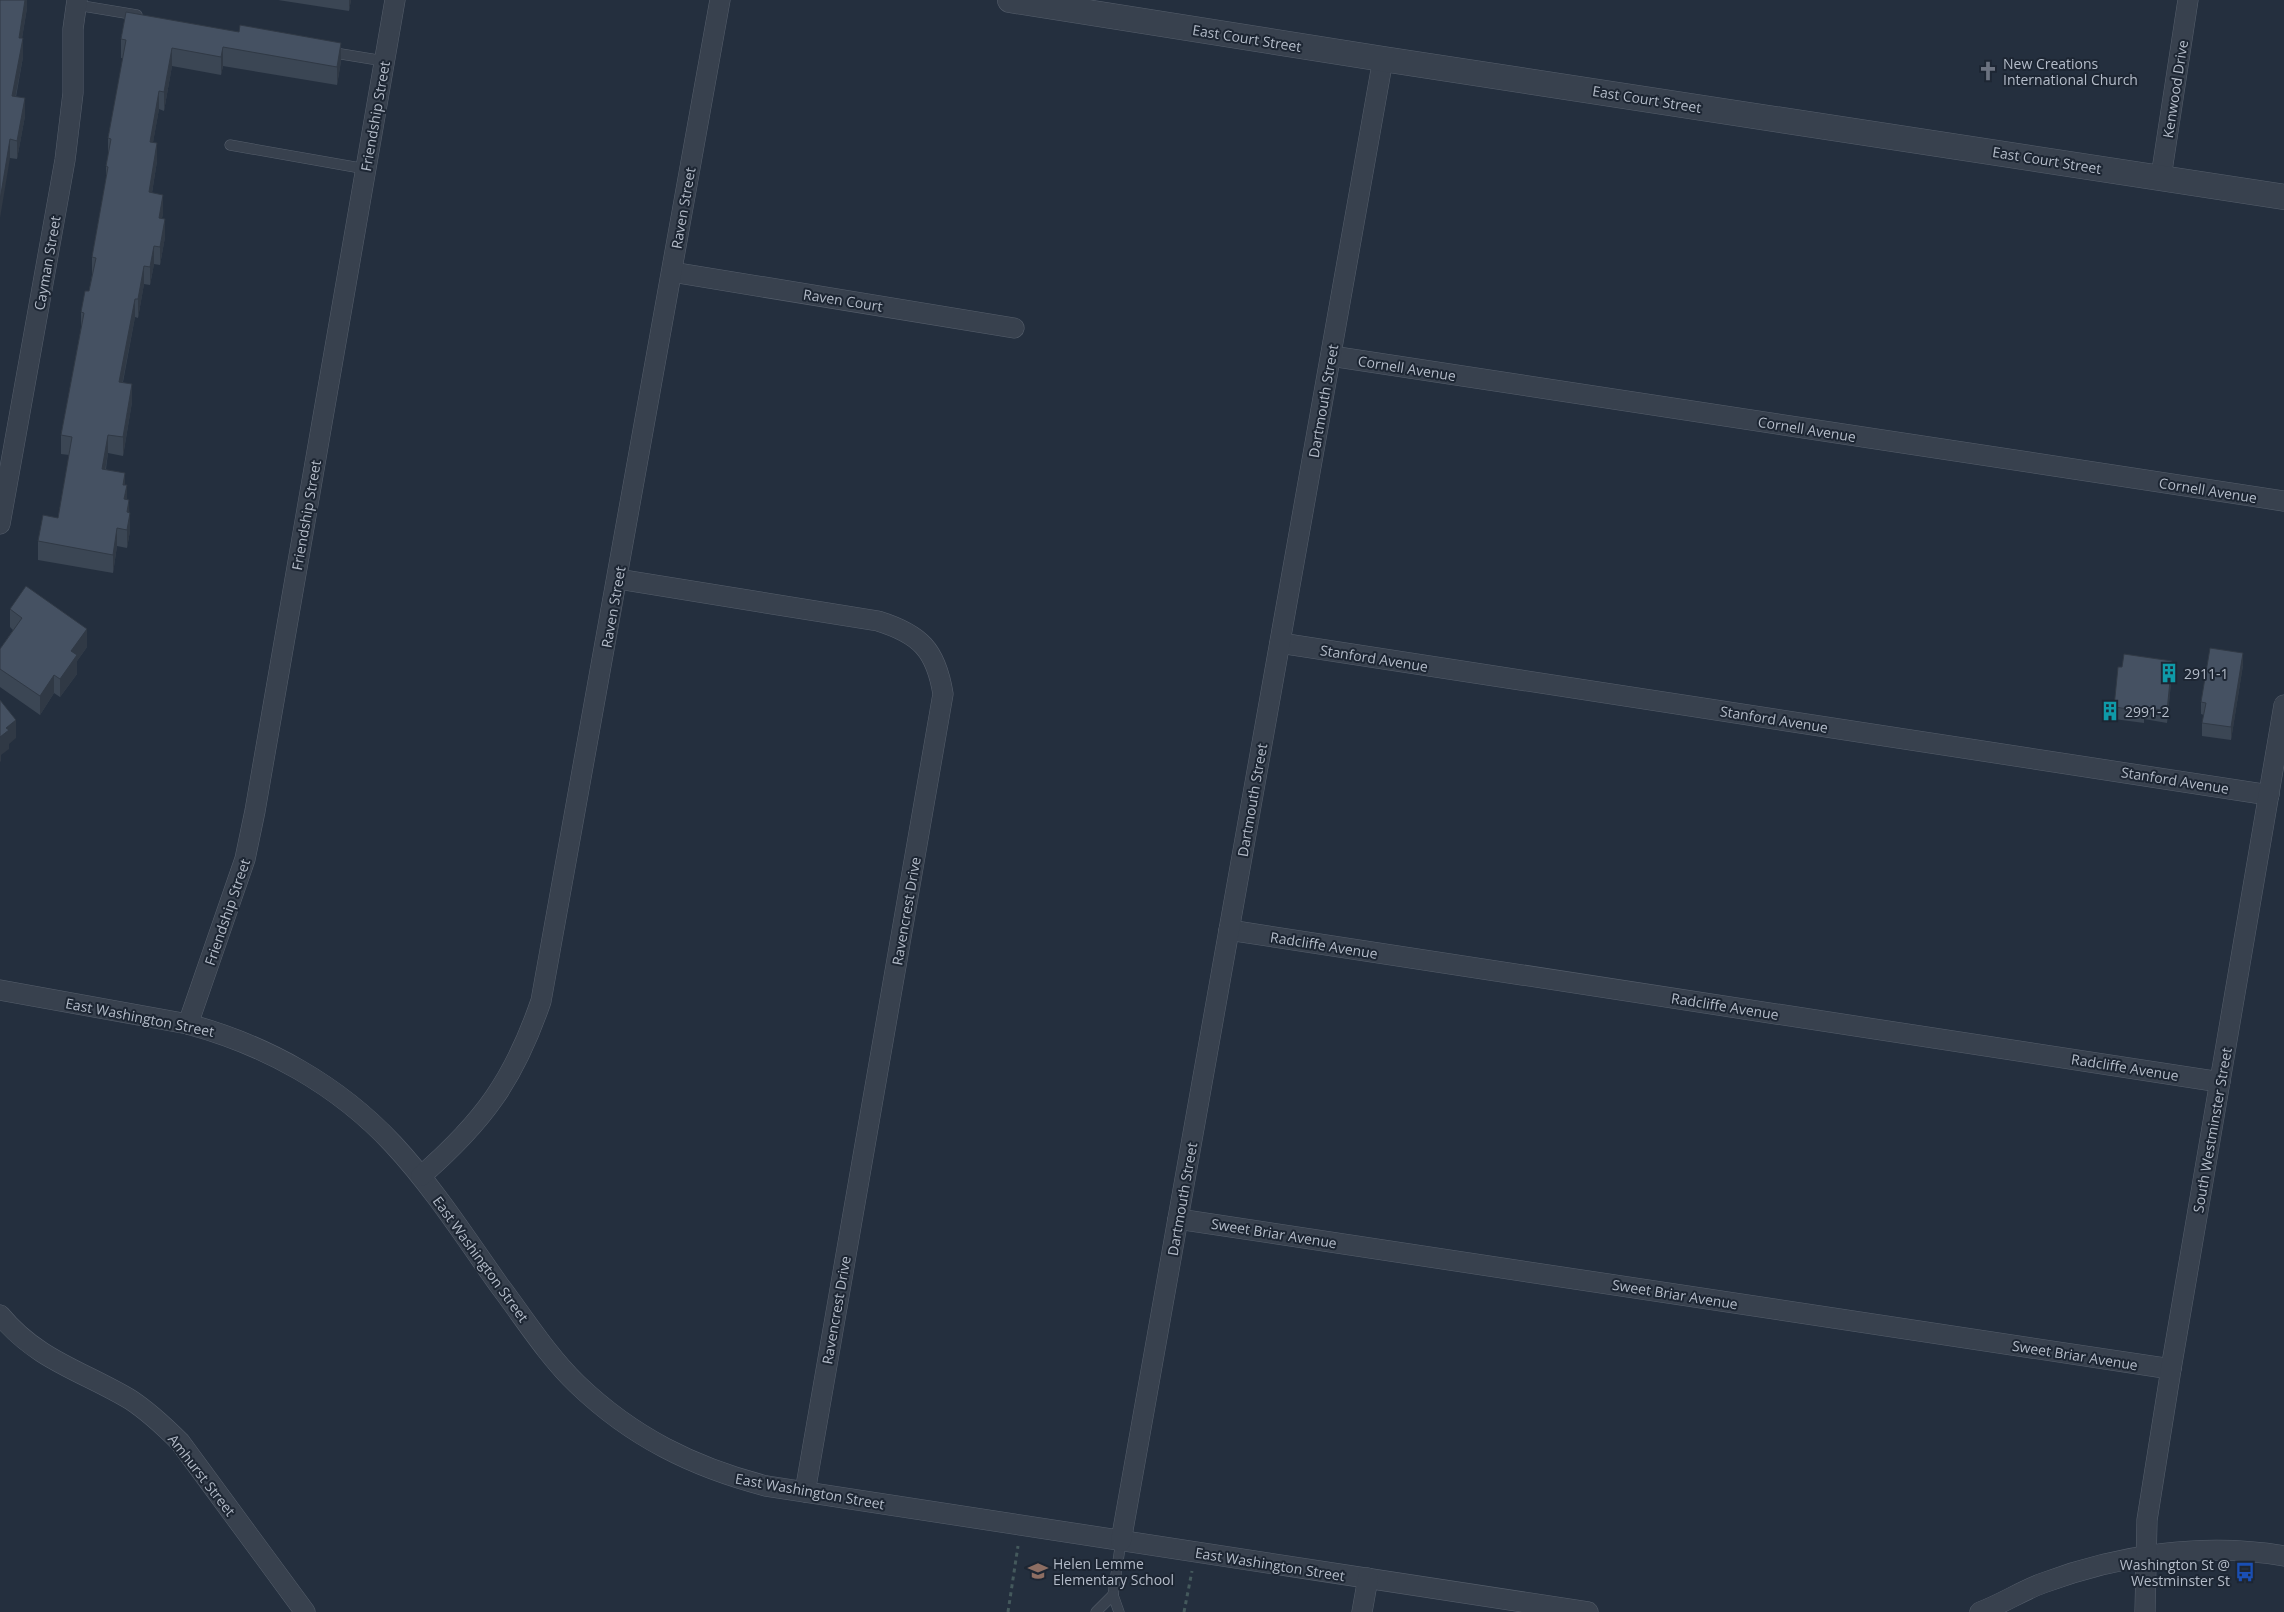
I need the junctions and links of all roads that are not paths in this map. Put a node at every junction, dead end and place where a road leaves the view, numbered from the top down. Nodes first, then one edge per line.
1 (395, 0) edge
2 (720, 0) edge
3 (1010, 0) edge
4 (2188, 0) edge
5 (77, 2) edge
6 (144, 16) edge
7 (316, 50) edge
8 (1382, 59) junction
9 (384, 61) junction
10 (230, 145) dead end
11 (366, 169) junction
12 (2161, 177) junction
13 (2284, 197) edge
14 (672, 272) junction
15 (1014, 328) dead end
16 (1330, 356) junction
17 (2284, 501) edge
18 (0, 524) edge
19 (618, 579) junction
20 (1280, 643) junction
21 (2284, 705) edge
22 (2269, 795) junction
23 (1229, 930) junction
24 (0, 990) edge
25 (188, 1024) junction
26 (2220, 1082) junction
27 (421, 1176) junction
28 (1178, 1219) junction
29 (1, 1319) edge
30 (2171, 1369) junction
31 (805, 1492) junction
32 (1121, 1541) junction
33 (2147, 1556) junction
34 (2284, 1556) edge
35 (1368, 1578) junction
36 (1112, 1595) junction
37 (304, 1612) edge
38 (1096, 1612) edge
39 (1119, 1612) edge
40 (1362, 1612) edge
41 (1588, 1612) edge
42 (1980, 1612) edge
43 (2145, 1612) edge

1 - 9 street, Friendship Street
2 - 14 street, Raven Street
3 - 8 street, East Court Street
4 - 12 street, Kenwood Drive
5 - 6 lane
5 - 18 street, Cayman Street
7 - 9 lane
8 - 12 street, East Court Street
8 - 16 street, Dartmouth Street
9 - 11 street, Friendship Street
10 - 11 lane
11 - 25 street, Friendship Street
12 - 13 street, East Court Street
14 - 15 street, Raven Court
14 - 19 street, Raven Street
16 - 17 street, Cornell Avenue
16 - 20 street, Dartmouth Street
19 - 27 street, Raven Street
19 - 31 street, Ravencrest Drive
20 - 22 street, Stanford Avenue
20 - 23 street, Dartmouth Street
21 - 22 street, South Westminster Street
22 - 26 street, South Westminster Street
23 - 26 street, Radcliffe Avenue
23 - 28 street, Dartmouth Street
24 - 25 street, East Washington Street
25 - 27 street, East Washington Street
26 - 30 street, South Westminster Street
27 - 31 street, East Washington Street
28 - 30 street, Sweet Briar Avenue
28 - 32 street, Dartmouth Street
29 - 37 street, Amhurst Street
30 - 33 street, South Westminster Street
31 - 32 street, East Washington Street
32 - 35 street, East Washington Street
32 - 36 lane
33 - 34 street
33 - 42 street
33 - 43 street, South Westminster Street
35 - 40 street
35 - 41 street, East Washington Street
36 - 38 lane
36 - 39 lane

